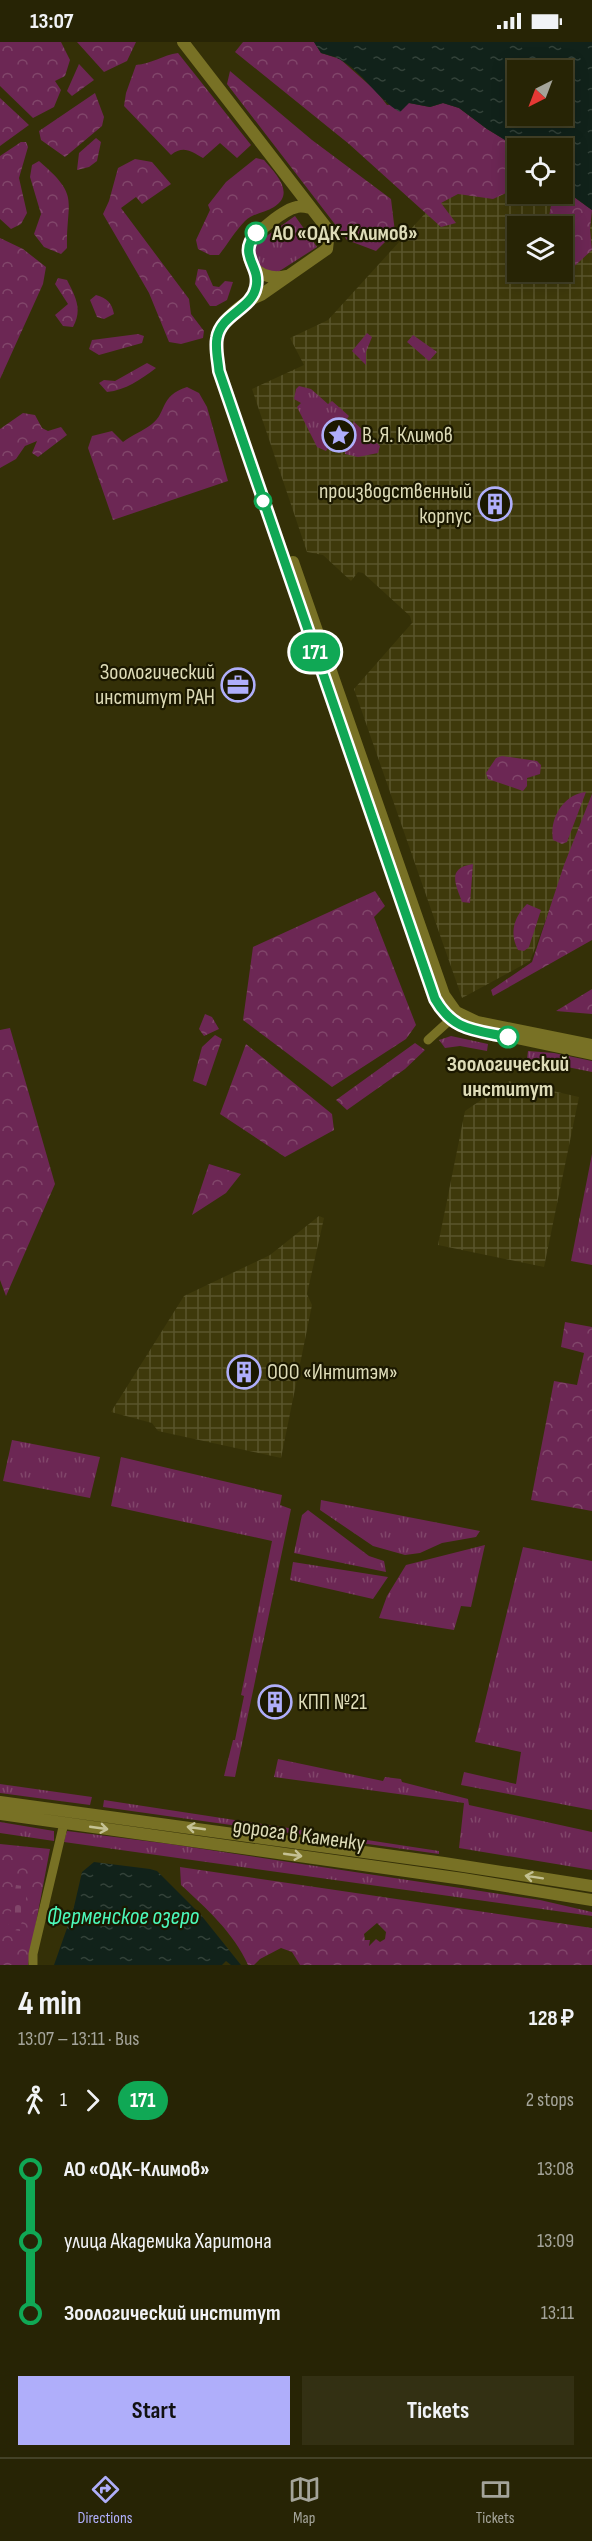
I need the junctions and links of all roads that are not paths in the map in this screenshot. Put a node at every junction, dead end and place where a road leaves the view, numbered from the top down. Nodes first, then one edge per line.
1 (183, 42) edge
2 (297, 192) junction
3 (294, 207) junction
4 (310, 208) junction
5 (254, 269) junction
6 (286, 276) junction
7 (251, 299) junction
8 (298, 589) junction
9 (450, 1020) junction
10 (428, 1040) dead end
11 (592, 1045) edge
12 (592, 1054) edge
13 (0, 1802) edge
14 (0, 1814) edge
15 (64, 1823) junction
16 (592, 1886) edge
17 (592, 1899) edge
18 (33, 1965) edge

1 - 2 street
2 - 3 street
2 - 4 street
3 - 4 street
3 - 5 street
4 - 6 street
5 - 6 street
5 - 7 street
6 - 7 street
7 - 8 street
8 - 9 street
8 - 11 street
9 - 10 street
9 - 12 street
16 -> 13 street, дорога в Каменку
14 - 15 street, дорога в Каменку
15 -> 17 street, дорога в Каменку
15 - 18 street

